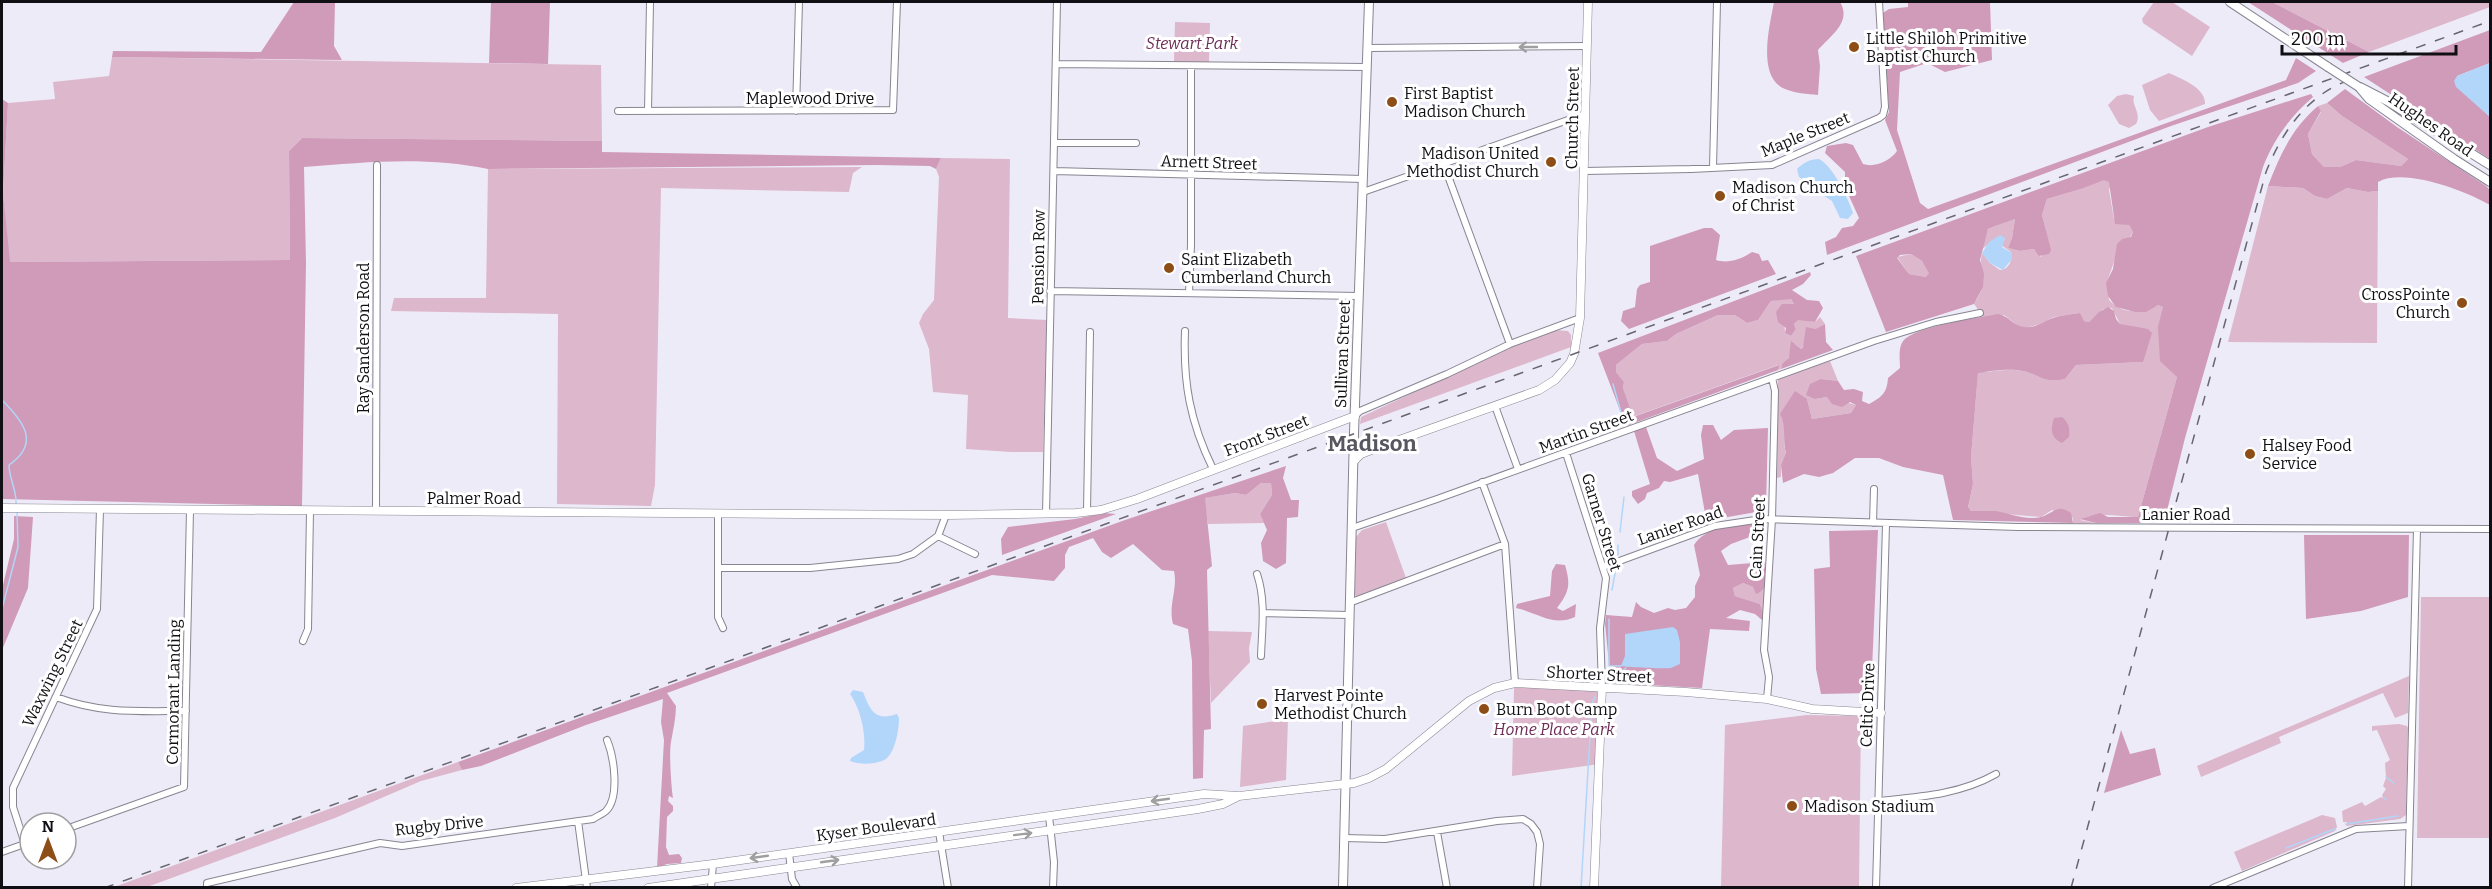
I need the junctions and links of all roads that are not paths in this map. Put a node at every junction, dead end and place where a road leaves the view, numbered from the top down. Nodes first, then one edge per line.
1 (650, 2) edge
2 (799, 2) edge
3 (897, 2) edge
4 (1057, 2) edge
5 (1369, 2) edge
6 (1588, 2) edge
7 (1717, 2) edge
8 (1879, 2) edge
9 (2230, 2) edge
10 (1587, 46) junction
11 (1368, 48) junction
12 (1056, 64) junction
13 (1191, 66) junction
14 (1367, 67) junction
15 (2359, 87) junction
16 (618, 111) dead end
17 (648, 111) junction
18 (796, 111) junction
19 (1585, 114) junction
20 (1054, 143) junction
21 (1136, 143) dead end
22 (377, 165) dead end
23 (1444, 165) junction
24 (2490, 165) edge
25 (1713, 168) junction
26 (1054, 171) junction
27 (1584, 171) junction
28 (1190, 176) junction
29 (1363, 179) junction
30 (2490, 182) edge
31 (1363, 192) junction
32 (1050, 291) junction
33 (1189, 293) junction
34 (1359, 296) junction
35 (1980, 314) dead end
36 (1580, 318) junction
37 (1185, 331) dead end
38 (1090, 332) dead end
39 (1509, 344) junction
40 (1772, 378) junction
41 (1495, 406) junction
42 (1355, 416) junction
43 (1354, 440) junction
44 (1374, 449) junction
45 (1566, 453) junction
46 (1354, 461) junction
47 (1214, 469) junction
48 (1518, 470) junction
49 (1482, 482) junction
50 (1874, 489) dead end
51 (2, 508) edge
52 (100, 509) junction
53 (190, 510) junction
54 (310, 511) junction
55 (376, 511) junction
56 (1087, 512) junction
57 (718, 514) junction
58 (1046, 514) junction
59 (946, 516) junction
60 (1772, 519) junction
61 (1873, 523) junction
62 (1886, 524) junction
63 (1352, 528) junction
64 (2490, 528) edge
65 (2417, 529) junction
66 (938, 536) junction
67 (1505, 544) junction
68 (975, 554) dead end
69 (1603, 567) junction
70 (718, 568) junction
71 (1257, 574) dead end
72 (1349, 603) junction
73 (1263, 613) junction
74 (1349, 615) junction
75 (723, 628) dead end
76 (303, 641) dead end
77 (1261, 656) dead end
78 (1515, 683) junction
79 (1602, 687) junction
80 (56, 697) junction
81 (1767, 699) junction
82 (186, 711) junction
83 (1881, 713) junction
84 (608, 740) dead end
85 (1996, 774) dead end
86 (1345, 784) junction
87 (1239, 796) junction
88 (1186, 797) junction
89 (1878, 801) junction
90 (1188, 810) junction
91 (1049, 816) junction
92 (18, 819) edge
93 (578, 821) junction
94 (78, 825) edge
95 (983, 826) junction
96 (2409, 826) junction
97 (1050, 830) junction
98 (1437, 831) junction
99 (939, 832) junction
100 (1344, 838) junction
101 (985, 839) junction
102 (942, 845) junction
103 (18, 846) edge
104 (2, 852) edge
105 (789, 853) junction
106 (713, 864) junction
107 (789, 866) junction
108 (712, 878) junction
109 (586, 883) edge
110 (207, 888) edge
111 (516, 888) edge
112 (648, 888) edge
113 (711, 888) edge
114 (796, 888) edge
115 (948, 888) edge
116 (1053, 888) edge
117 (1343, 888) edge
118 (1447, 888) edge
119 (1537, 888) edge
120 (1594, 888) edge
121 (1876, 888) edge
122 (2212, 888) edge
123 (2408, 888) edge

1 - 17 street
2 - 18 street
3 - 18 street, Maplewood Drive
4 - 12 street, Pension Row
5 - 11 main road, Sullivan Street
6 - 10 street, Church Street
7 - 25 street
8 - 25 street, Maple Street
9 - 15 main road, Hughes Road, bridge
10 -> 11 street
10 - 19 street, Church Street
11 - 14 main road, Sullivan Street
12 - 13 street
12 - 20 street, Pension Row
13 - 14 street
13 - 28 street
14 - 29 main road, Sullivan Street
15 - 24 main road, Hughes Road
15 - 30 main road, Hughes Road
16 - 17 street, Maplewood Drive
17 - 18 street, Maplewood Drive
19 - 23 street
19 - 27 street, Church Street
20 - 21 street
20 - 26 street, Pension Row
22 - 55 street, Ray Sanderson Road
23 - 31 street
23 - 39 street
25 - 27 street, Maple Street
26 - 28 street, Arnett Street
26 - 32 street, Pension Row
27 - 36 street, Church Street
28 - 29 street, Arnett Street
28 - 33 street
29 - 31 main road, Sullivan Street
31 - 34 main road, Sullivan Street
32 - 33 street
32 - 58 street, Pension Row
33 - 34 street
34 - 42 main road, Sullivan Street
35 - 40 street, Martin Street
36 - 39 street, Front Street
36 - 41 street, Church Street
37 - 47 street
38 - 56 street
39 - 42 street, Front Street
40 - 45 street, Martin Street
40 - 60 street, Cain Street
41 - 44 street, Church Street
41 - 48 street
42 - 43 main road, Sullivan Street
42 - 47 street, Front Street
43 - 44 street
43 - 46 main road, Sullivan Street
44 - 46 street, Church Street
45 - 48 street, Martin Street
45 - 69 street, Garner Street
46 - 63 main road, Sullivan Street
47 - 56 street, Front Street
48 - 49 street, Martin Street
49 - 63 street, Martin Street
49 - 67 street
50 - 61 street
51 - 52 street, Palmer Road
52 - 53 street, Palmer Road
52 - 80 street, Waxwing Street
53 - 54 street, Palmer Road
53 - 82 street, Cormorant Landing
54 - 55 street, Palmer Road
54 - 76 street
55 - 57 street, Palmer Road
56 - 58 street, Front Street
57 - 59 street, Palmer Road
57 - 70 street
58 - 59 street, Front Street
59 - 66 street
60 - 61 street, Lanier Road
60 - 69 street, Lanier Road
60 - 81 street, Cain Street
61 - 62 street, Lanier Road
62 - 65 street, Lanier Road
62 - 83 street, Celtic Drive
63 - 72 main road, Sullivan Street
64 - 65 street, Lanier Road
65 - 96 street
66 - 68 street
66 - 70 street
67 - 72 street
67 - 78 street
69 - 79 street, Garner Street
70 - 75 street
71 - 73 street
72 - 74 main road, Sullivan Street
73 - 74 street
73 - 77 street
74 - 86 main road, Sullivan Street
78 - 79 street, Shorter Street
78 - 86 street, Shorter Street
79 - 81 street, Shorter Street
79 - 120 street, Garner Street
80 - 82 street
80 - 92 street, Waxwing Street
81 - 83 street, Shorter Street
82 - 94 street, Cormorant Landing
83 - 89 street, Celtic Drive
84 - 93 street, Rugby Drive
85 - 89 street
86 - 87 street, Kyser Boulevard
86 - 100 main road, Sullivan Street
87 - 88 street, Kyser Boulevard
87 - 90 street, Kyser Boulevard
88 - 90 street
88 -> 91 street, Kyser Boulevard
89 - 121 street, Celtic Drive
90 - 97 street, Kyser Boulevard
91 - 95 street, Kyser Boulevard
91 - 97 street
93 - 109 street
93 - 110 street, Rugby Drive
95 - 99 street, Kyser Boulevard
95 - 101 street
96 - 122 street
96 - 123 street
101 -> 97 street, Kyser Boulevard
97 - 116 street
98 - 100 street
98 - 118 street
98 - 119 street
99 - 102 street
99 - 105 street, Kyser Boulevard
100 - 117 main road, Sullivan Street
101 - 102 street, Kyser Boulevard
107 -> 102 street, Kyser Boulevard
102 - 115 street
103 - 104 street
105 -> 106 street, Kyser Boulevard
105 - 107 street
106 - 108 street
106 - 109 street, Kyser Boulevard
107 - 108 street, Kyser Boulevard
107 - 114 street
108 - 112 street, Kyser Boulevard
108 - 113 street
109 - 111 street, Kyser Boulevard

